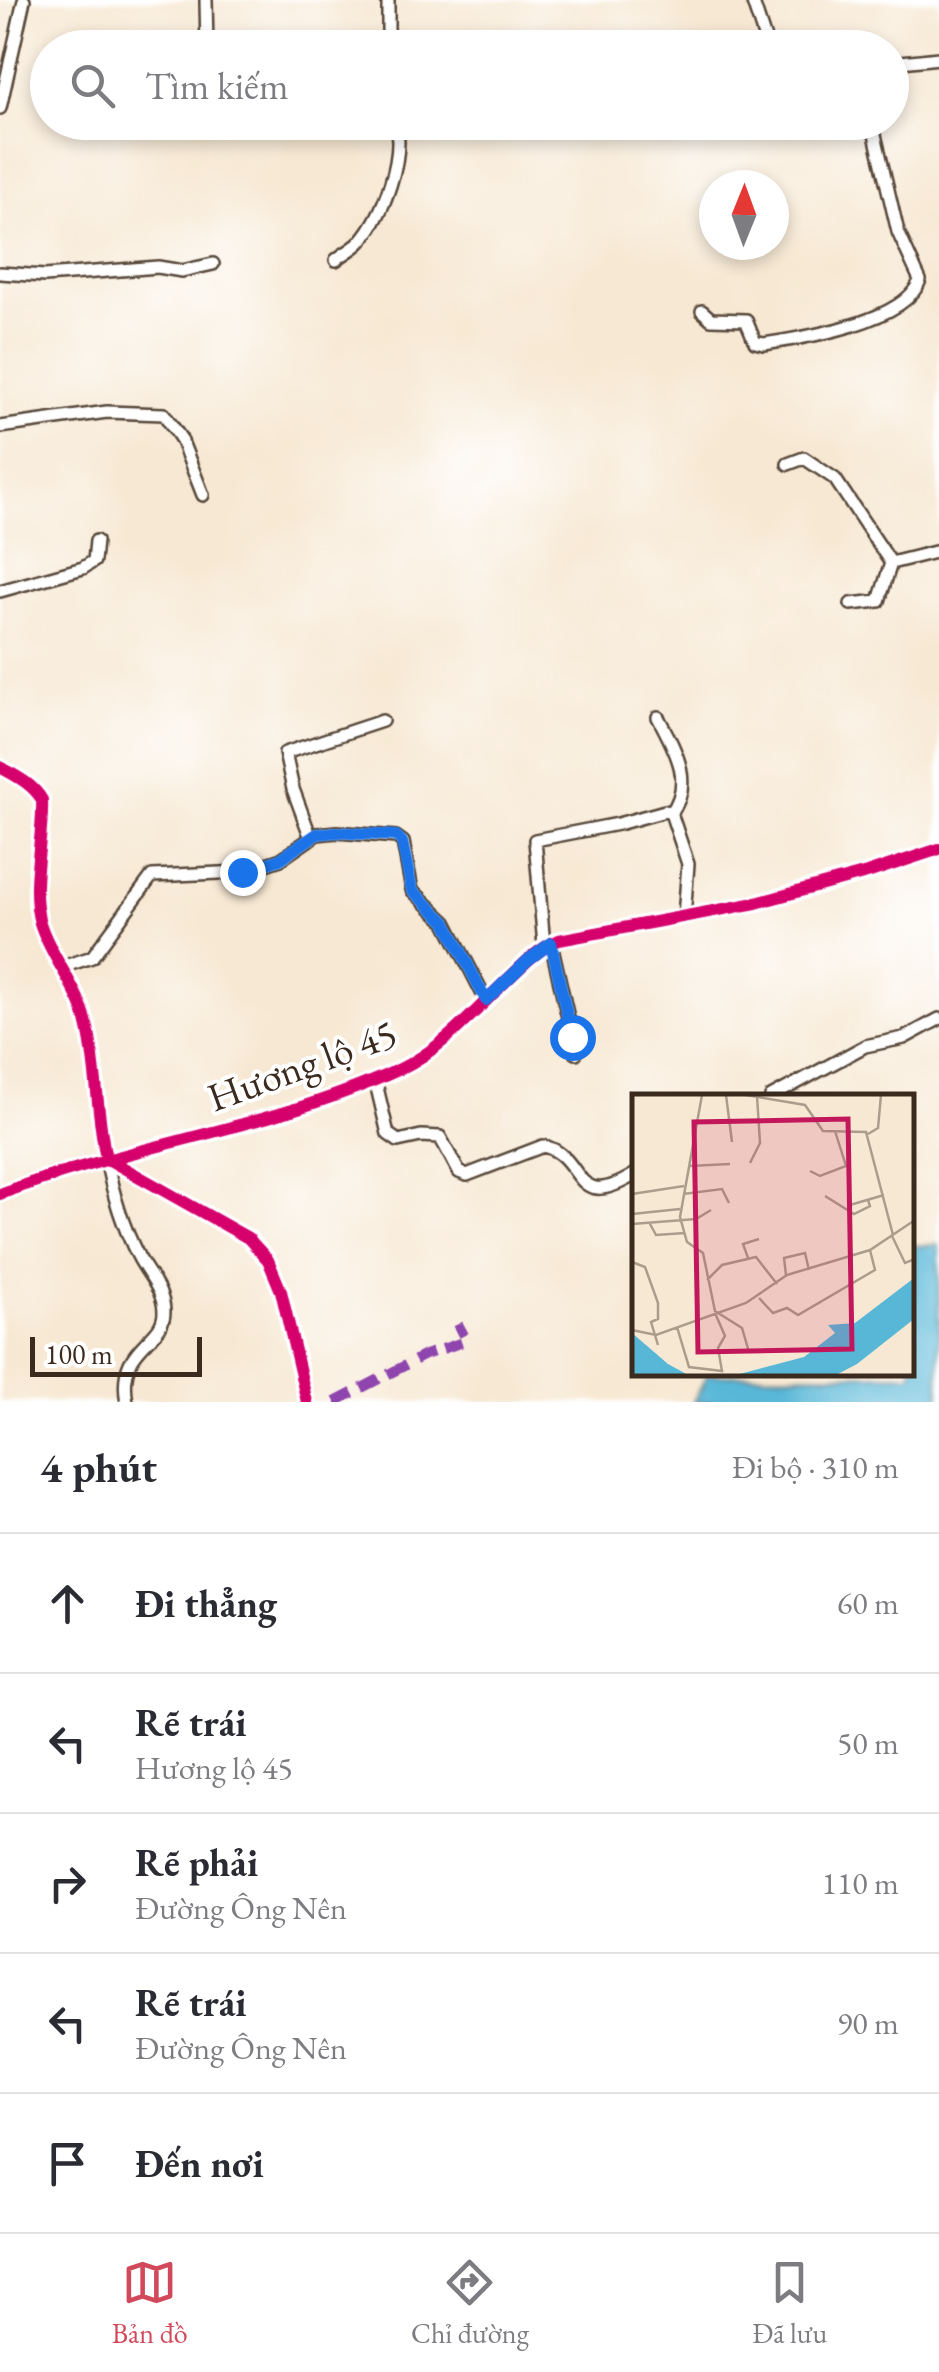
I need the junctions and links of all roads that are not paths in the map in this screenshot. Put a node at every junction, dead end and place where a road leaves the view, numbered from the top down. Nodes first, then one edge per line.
1 (24, 0) edge
2 (206, 0) edge
3 (388, 0) edge
4 (752, 0) edge
5 (207, 30) edge
6 (388, 30) edge
7 (762, 30) edge
8 (939, 58) edge
9 (909, 61) edge
10 (0, 108) edge
11 (398, 140) edge
12 (876, 140) edge
13 (336, 260) dead end
14 (213, 264) dead end
15 (0, 273) edge
16 (702, 311) dead end
17 (0, 427) edge
18 (788, 464) dead end
19 (204, 496) dead end
20 (96, 542) dead end
21 (939, 551) edge
22 (891, 563) junction
23 (0, 591) edge
24 (852, 604) dead end
25 (658, 718) dead end
26 (382, 721) dead end
27 (0, 767) edge
28 (671, 813) junction
29 (311, 838) junction
30 (939, 848) edge
31 (684, 917) junction
32 (548, 945) junction
33 (62, 967) junction
34 (486, 1000) junction
35 (939, 1018) edge
36 (576, 1053) dead end
37 (376, 1080) junction
38 (777, 1094) edge
39 (106, 1158) junction
40 (632, 1176) edge
41 (0, 1194) edge
42 (127, 1402) edge
43 (306, 1402) edge

1 - 10 street
2 - 5 street
3 - 6 street
4 - 7 street
8 - 9 street
11 - 13 street
12 - 16 street
14 - 15 street
17 - 19 street
18 - 22 street
20 - 23 street
21 - 22 street
22 - 24 street
25 - 28 street
26 - 29 street
27 - 33 street
28 - 31 street
28 - 32 street
29 - 33 street
29 - 34 street
30 - 31 street, Hương lộ 45
31 - 32 street, Hương lộ 45
32 - 34 street, Hương lộ 45
32 - 36 street
33 - 39 street
34 - 37 street, Hương lộ 45
35 - 38 street
37 - 39 street, Hương lộ 45
37 - 40 street
39 - 41 street, Hương lộ 45
39 - 42 street
39 - 43 street

